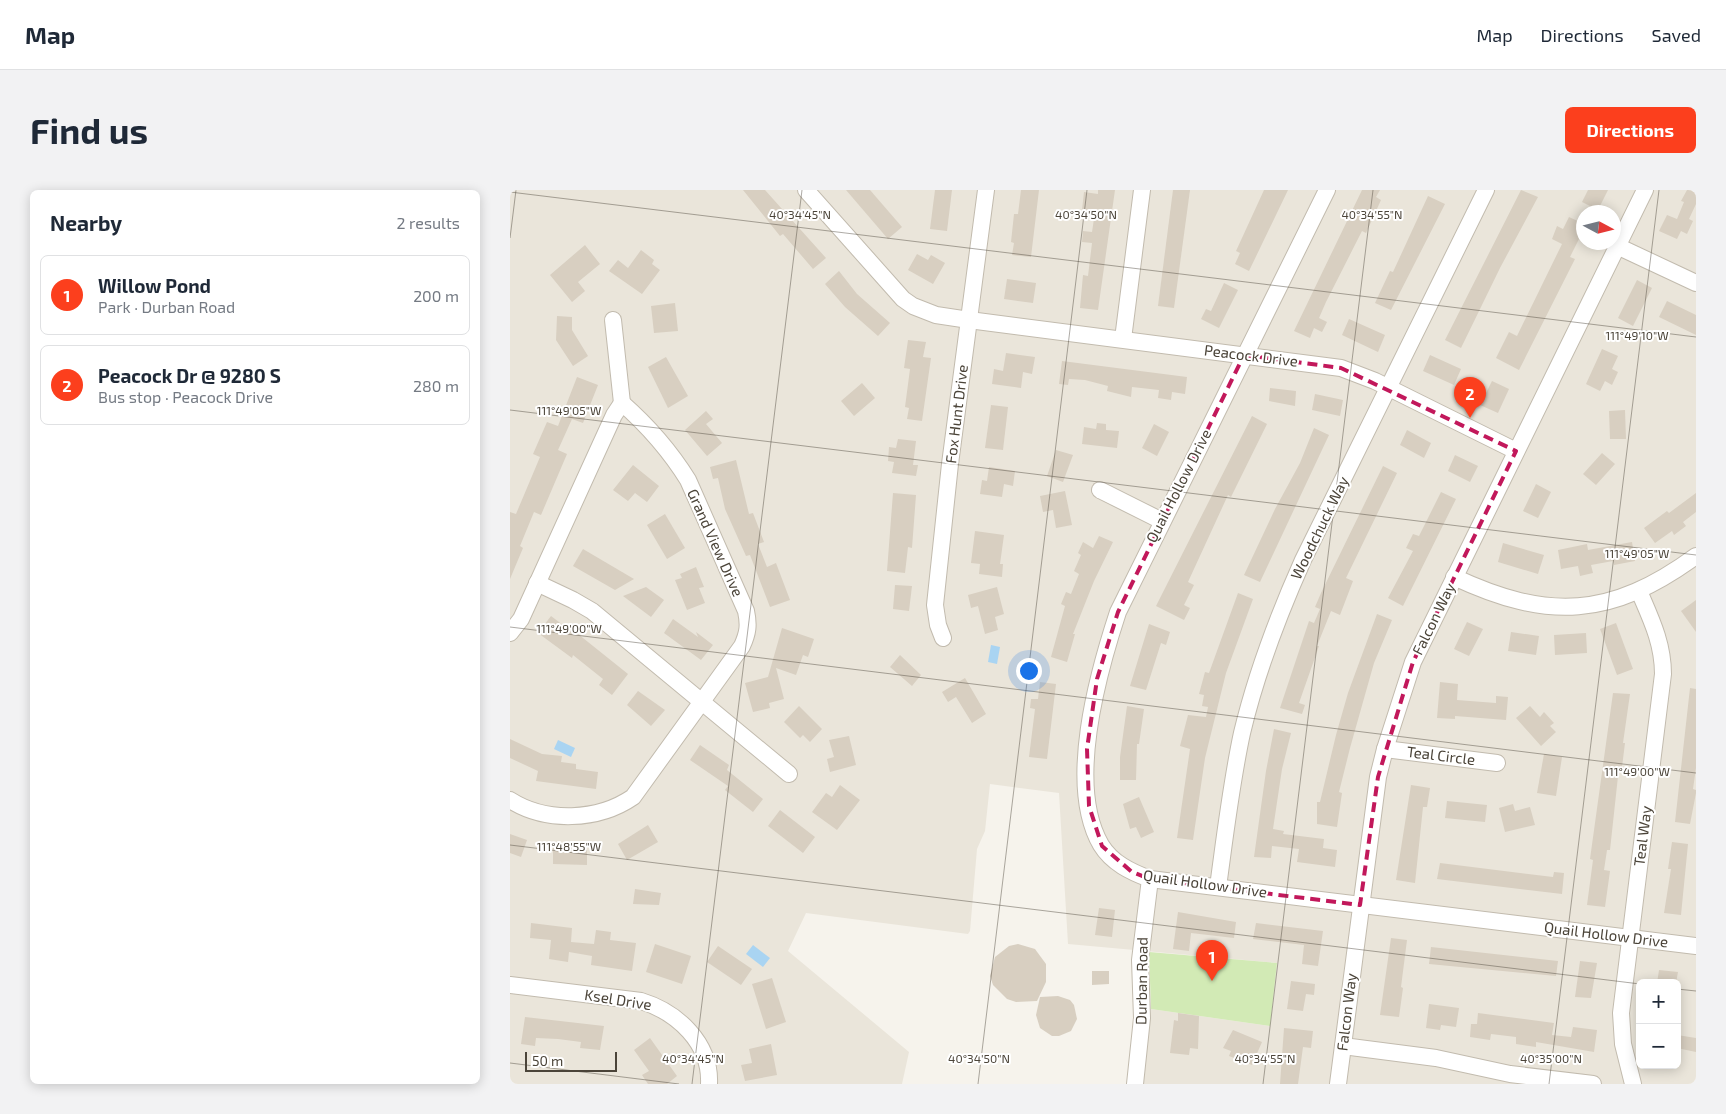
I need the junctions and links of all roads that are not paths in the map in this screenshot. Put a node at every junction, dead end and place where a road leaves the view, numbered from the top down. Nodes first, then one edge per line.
1 (806, 190) edge
2 (986, 190) edge
3 (1142, 190) edge
4 (1327, 190) edge
5 (1486, 190) edge
6 (1645, 190) edge
7 (1621, 238) edge
8 (1621, 248) edge
9 (1615, 250) edge
10 (1696, 283) edge
11 (613, 320) dead end
12 (969, 320) junction
13 (1123, 339) junction
14 (1244, 355) junction
15 (1388, 388) junction
16 (622, 403) junction
17 (1516, 451) junction
18 (1100, 490) dead end
19 (1162, 521) junction
20 (1696, 556) edge
21 (1454, 577) junction
22 (537, 583) junction
23 (1639, 591) junction
24 (510, 633) edge
25 (943, 638) dead end
26 (702, 702) junction
27 (1384, 749) junction
28 (1497, 763) dead end
29 (789, 774) dead end
30 (510, 800) edge
31 (1150, 879) junction
32 (1218, 887) junction
33 (1360, 905) junction
34 (1631, 938) junction
35 (1696, 946) edge
36 (510, 985) edge
37 (1342, 1046) junction
38 (1486, 1077) edge
39 (709, 1084) edge
40 (1135, 1084) edge
41 (1338, 1084) edge
42 (1593, 1084) edge
43 (1633, 1084) edge

1 - 12 street, Peacock Drive
2 - 12 street, Fox Hunt Drive
3 - 13 street
4 - 14 street, Quail Hollow Drive
5 - 15 street, Woodchuck Way
6 - 7 street, Falcon Way
8 - 10 street
9 - 17 street, Falcon Way
11 - 16 street
12 - 13 street, Peacock Drive
12 - 25 street, Fox Hunt Drive
13 - 14 street, Peacock Drive
14 - 15 street, Peacock Drive
14 - 19 street, Quail Hollow Drive
15 - 17 street, Peacock Drive
15 - 32 street, Woodchuck Way
16 - 22 street
16 - 26 street, Grand View Drive
17 - 21 street, Falcon Way
18 - 19 street
19 - 31 street, Quail Hollow Drive
20 - 23 street
21 - 23 street
21 - 27 street, Falcon Way
22 - 24 street
22 - 26 street
23 - 34 street, Teal Way
26 - 29 street
26 - 30 street, Grand View Drive
27 - 28 street, Teal Circle
27 - 33 street, Falcon Way
31 - 32 street, Quail Hollow Drive
31 - 40 street, Durban Road
32 - 33 street, Quail Hollow Drive
33 - 34 street, Quail Hollow Drive
33 - 37 street, Falcon Way
34 - 35 street, Quail Hollow Drive
34 - 43 street, Teal Way
36 - 39 street, Ksel Drive
37 - 38 street
37 - 41 street, Falcon Way
38 - 42 street

